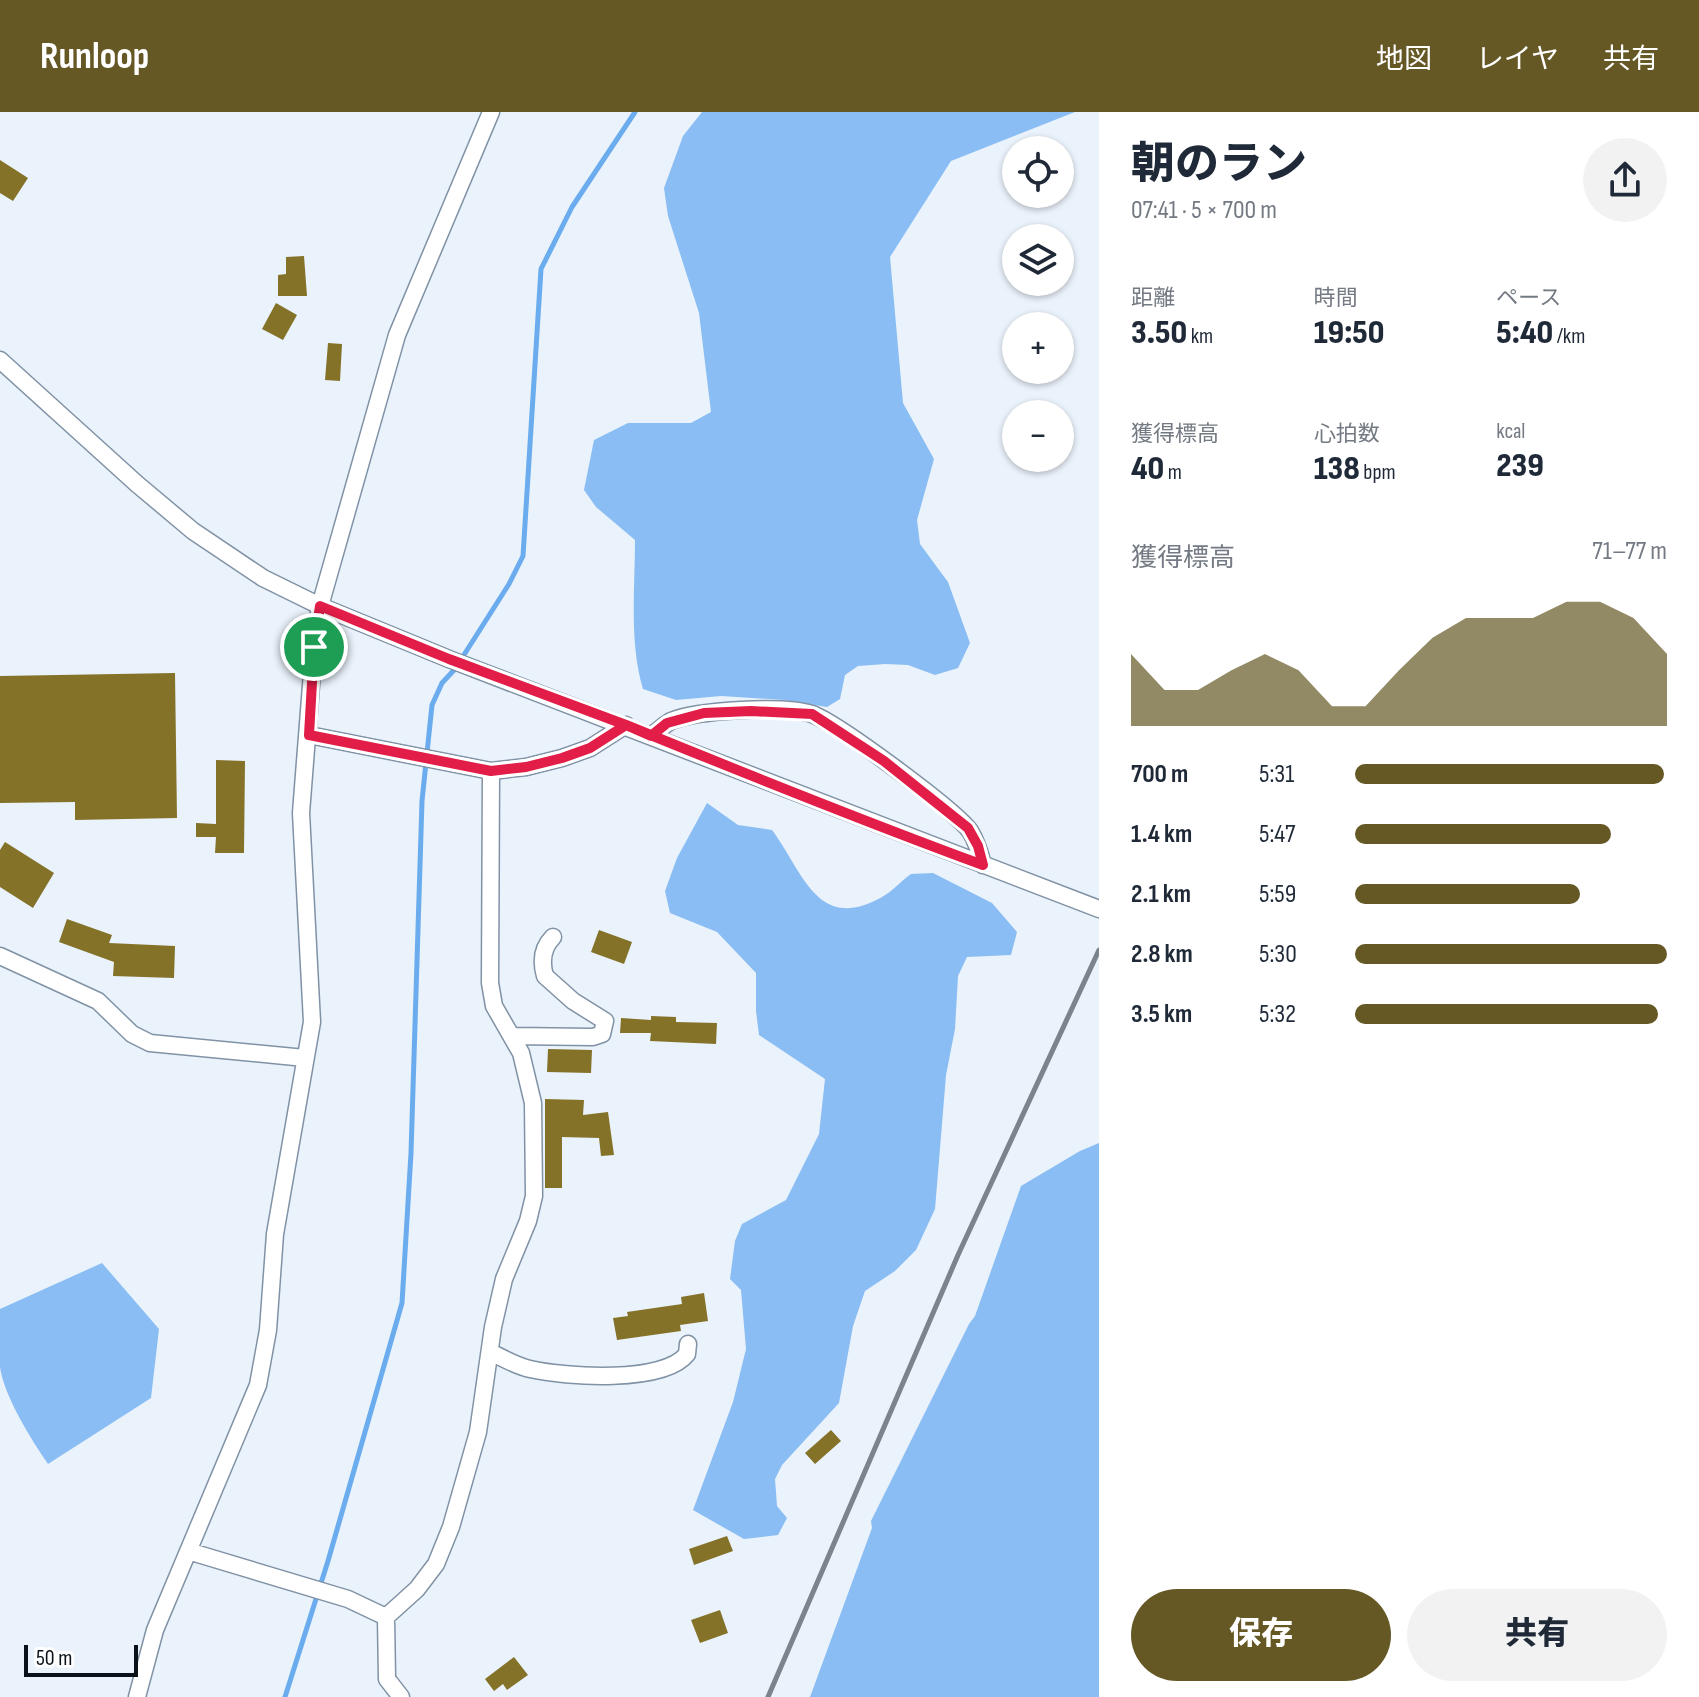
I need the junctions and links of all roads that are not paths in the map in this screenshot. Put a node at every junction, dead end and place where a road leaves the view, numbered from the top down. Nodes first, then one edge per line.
1 (491, 112) edge
2 (0, 360) edge
3 (320, 606) junction
4 (626, 725) junction
5 (309, 735) junction
6 (651, 736) junction
7 (491, 771) junction
8 (983, 865) junction
9 (1099, 909) edge
10 (553, 937) dead end
11 (0, 956) edge
12 (513, 1036) junction
13 (305, 1058) junction
14 (688, 1344) dead end
15 (490, 1352) junction
16 (188, 1551) junction
17 (386, 1617) junction
18 (398, 1696) edge
19 (137, 1697) edge

1 - 3 street
2 - 3 street
3 - 4 street
3 - 5 street
4 - 6 street
4 - 7 street
5 - 7 street
5 - 13 street
6 - 8 street
6 - 8 street
7 - 12 street
8 - 9 street
10 - 12 street
11 - 13 street
12 - 15 street
13 - 16 street
14 - 15 street
15 - 17 street
16 - 17 street
16 - 19 street
17 - 18 street

